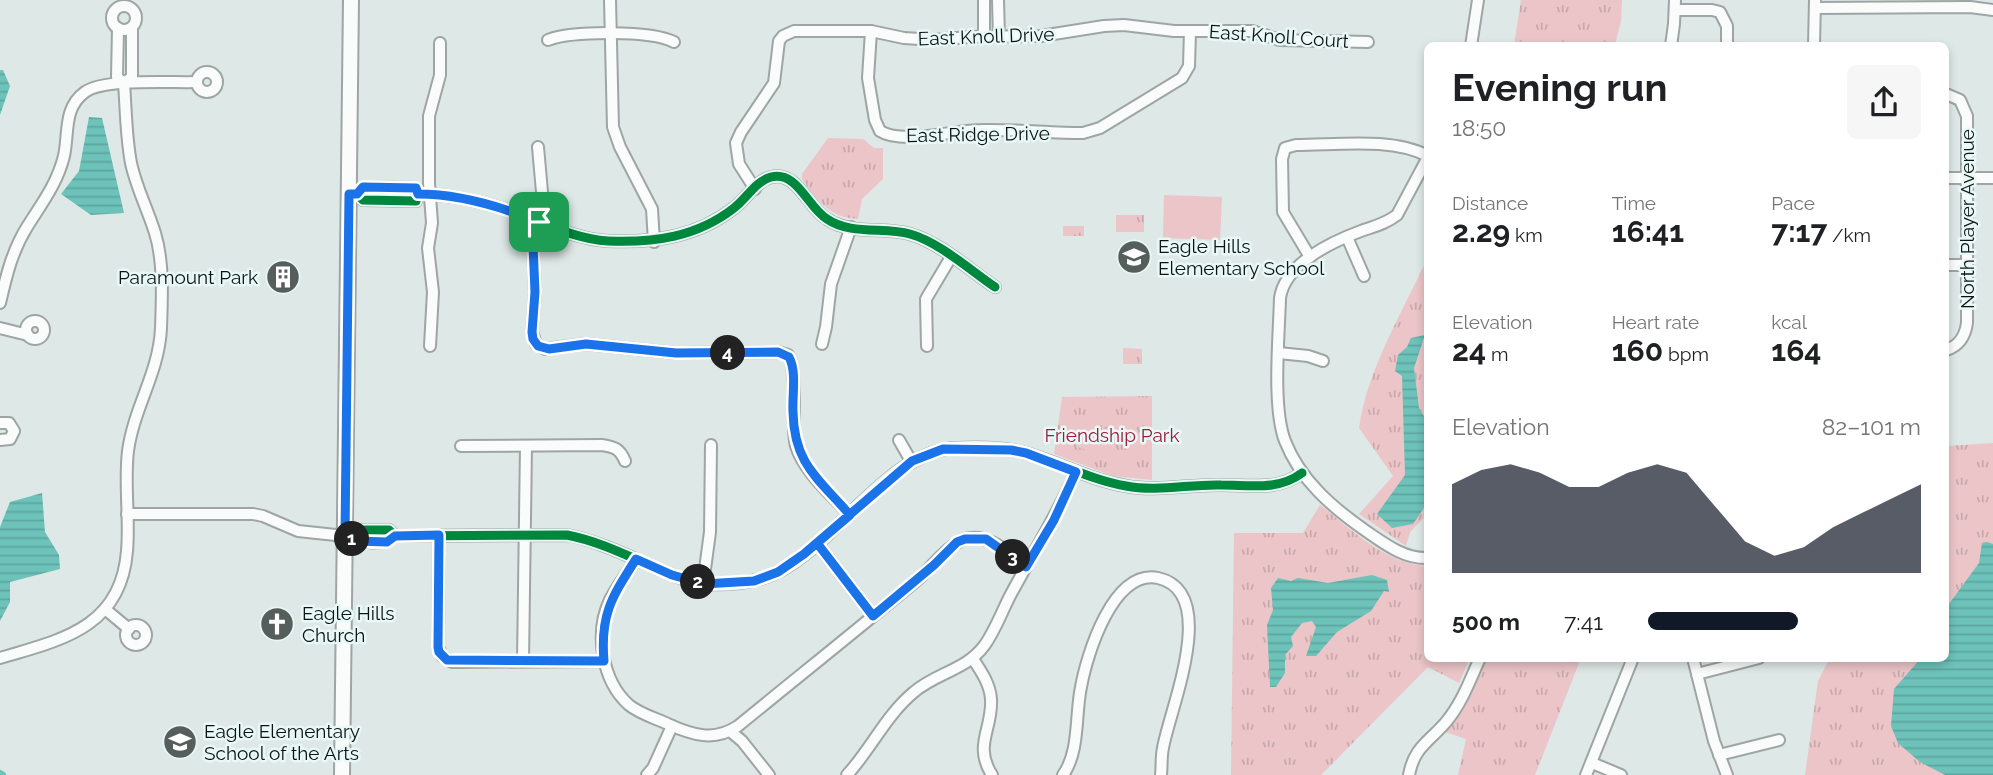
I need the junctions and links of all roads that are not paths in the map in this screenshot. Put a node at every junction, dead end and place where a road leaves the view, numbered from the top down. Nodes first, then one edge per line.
1 (351, 0) edge
2 (610, 0) edge
3 (984, 0) edge
4 (998, 0) edge
5 (1478, 0) edge
6 (131, 3) edge
7 (117, 4) edge
8 (1815, 4) edge
9 (1675, 5) edge
10 (1993, 10) edge
11 (118, 28) junction
12 (132, 28) junction
13 (871, 31) junction
14 (1190, 31) junction
15 (610, 34) junction
16 (984, 37) junction
17 (999, 37) junction
18 (548, 40) dead end
19 (674, 42) dead end
20 (1472, 42) edge
21 (1671, 42) edge
22 (1727, 42) edge
23 (1814, 42) edge
24 (440, 43) dead end
25 (1368, 43) dead end
26 (197, 82) dead end
27 (124, 83) junction
28 (1949, 95) edge
29 (538, 147) dead end
30 (1424, 154) edge
31 (1424, 163) edge
32 (1949, 178) edge
33 (1967, 178) junction
34 (1993, 178) edge
35 (755, 189) junction
36 (353, 194) junction
37 (424, 194) junction
38 (539, 222) junction
39 (851, 228) junction
40 (1347, 237) junction
41 (654, 242) junction
42 (951, 257) junction
43 (1310, 257) junction
44 (1949, 265) edge
45 (1967, 265) junction
46 (1364, 276) dead end
47 (995, 287) dead end
48 (0, 303) edge
49 (0, 328) edge
50 (28, 335) dead end
51 (822, 344) dead end
52 (430, 346) dead end
53 (927, 346) dead end
54 (1949, 348) edge
55 (1279, 353) junction
56 (1323, 361) dead end
57 (0, 423) edge
58 (0, 440) edge
59 (899, 440) dead end
60 (711, 445) dead end
61 (461, 446) dead end
62 (526, 446) junction
63 (625, 461) dead end
64 (912, 461) junction
65 (1076, 472) junction
66 (1302, 473) junction
67 (127, 514) junction
68 (850, 515) junction
69 (439, 535) junction
70 (525, 535) junction
71 (345, 536) junction
72 (817, 543) junction
73 (1424, 558) edge
74 (636, 559) junction
75 (1026, 567) junction
76 (704, 584) junction
77 (105, 609) junction
78 (873, 616) junction
79 (129, 628) dead end
80 (0, 658) edge
81 (973, 659) junction
82 (523, 661) junction
83 (604, 661) junction
84 (1478, 662) edge
85 (1631, 662) edge
86 (1694, 662) edge
87 (1744, 662) edge
88 (1698, 674) junction
89 (672, 726) junction
90 (730, 731) junction
91 (1779, 740) dead end
92 (1719, 755) junction
93 (1592, 763) junction
94 (990, 774) edge
95 (342, 775) edge
96 (647, 775) edge
97 (769, 775) edge
98 (847, 775) edge
99 (1063, 775) edge
100 (1161, 775) edge
101 (1409, 775) edge
102 (1586, 775) edge
103 (1621, 775) edge
104 (1727, 775) edge

1 - 36 main road
2 - 15 street
3 - 16 street
4 - 17 street
5 - 20 street
6 - 7 street
6 - 12 street
7 - 11 street
8 - 10 street
8 - 23 street
9 - 21 street
9 - 22 street
11 - 12 street
11 - 27 street
12 - 27 street
13 - 14 street, East Ridge Drive
13 - 16 street, East Knoll Drive
13 - 35 street, East Knoll Drive
14 - 17 street, East Knoll Drive
14 - 25 street, East Knoll Court
15 - 18 street
15 - 19 street
15 - 41 street
16 - 17 street, East Knoll Drive
24 - 37 street
26 - 27 street
27 - 48 street
27 - 67 street
28 - 33 street, North Player Avenue
29 - 38 street
30 - 43 street
31 - 40 street
32 - 33 street
33 - 34 street
33 - 45 street, North Player Avenue
35 - 39 street
35 - 41 street
36 - 37 street
36 - 71 main road
37 - 38 street
37 - 52 street
38 - 41 street
38 - 68 street
39 - 42 street
39 - 51 street
40 - 43 street
40 - 46 street
42 - 47 street
42 - 53 street
43 - 55 street
44 - 45 street
45 - 54 street, North Player Avenue
49 - 50 street
55 - 56 street
55 - 66 street
57 - 58 street
59 - 64 street
60 - 76 street
61 - 62 street
62 - 63 street
62 - 70 street
64 - 65 street
64 - 68 street
65 - 66 street
65 - 75 street
66 - 73 street
67 - 71 street
67 - 77 street
68 - 72 street
69 - 70 street
69 - 71 street
69 - 82 street
70 - 74 street
70 - 82 street
71 - 95 main road
72 - 76 street
72 - 78 street
74 - 76 street
74 - 83 street
75 - 78 street
75 - 81 street
77 - 79 street
77 - 80 street
78 - 90 street
81 - 94 street
81 - 98 street
82 - 83 street
83 - 89 street
84 - 101 street
85 - 93 street
86 - 88 street
87 - 88 street
88 - 92 street
89 - 90 street
89 - 96 street
90 - 97 street
91 - 92 street
92 - 104 street
93 - 102 street
93 - 103 street
99 - 100 street

